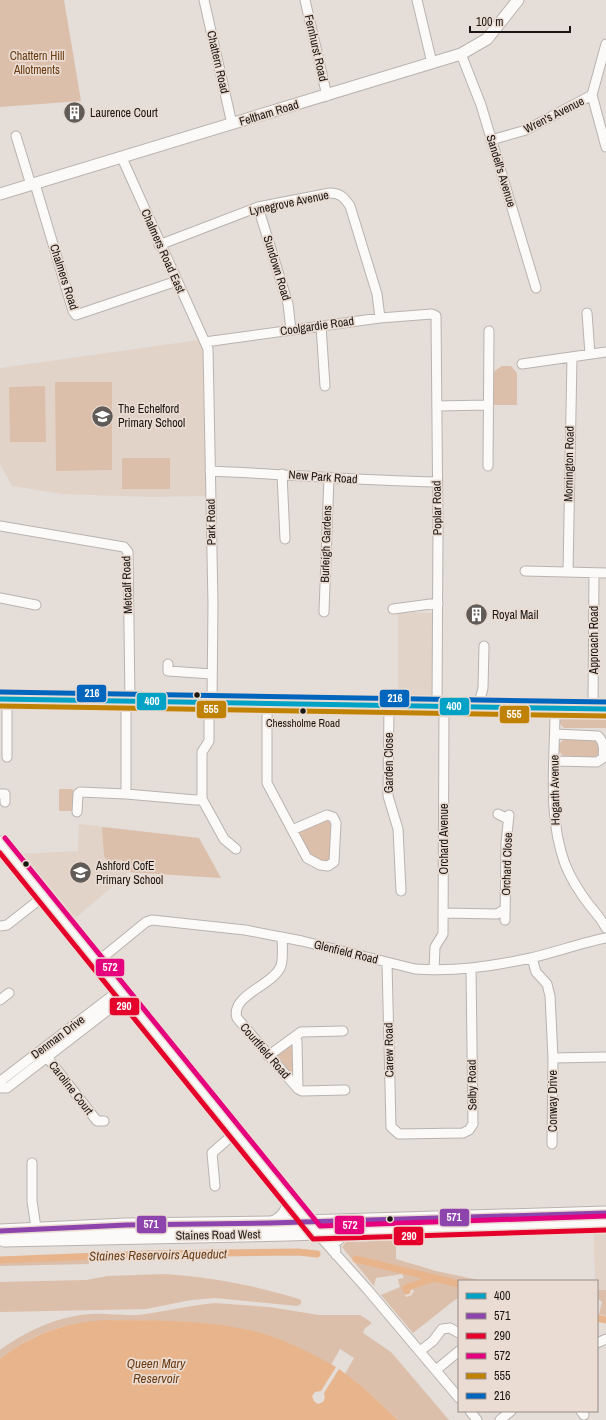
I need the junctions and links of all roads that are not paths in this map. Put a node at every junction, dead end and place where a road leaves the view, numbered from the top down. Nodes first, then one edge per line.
1 (204, 0) edge
2 (305, 0) edge
3 (417, 0) edge
4 (518, 0) edge
5 (606, 44) edge
6 (461, 54) junction
7 (432, 63) junction
8 (592, 95) junction
9 (327, 96) junction
10 (232, 124) junction
11 (604, 133) edge
12 (16, 136) dead end
13 (492, 140) junction
14 (606, 147) edge
15 (122, 158) junction
16 (33, 185) junction
17 (0, 194) edge
18 (258, 207) junction
19 (160, 245) junction
20 (177, 282) junction
21 (536, 288) dead end
22 (587, 313) dead end
23 (430, 314) joint
24 (380, 318) junction
25 (321, 326) junction
26 (291, 330) junction
27 (489, 331) dead end
28 (205, 342) junction
29 (606, 352) edge
30 (590, 354) junction
31 (572, 357) junction
32 (522, 364) dead end
33 (325, 386) dead end
34 (488, 405) junction
35 (437, 406) junction
36 (478, 452) dead end
37 (488, 452) junction
38 (488, 466) dead end
39 (210, 471) junction
40 (282, 474) junction
41 (329, 477) junction
42 (437, 482) junction
43 (0, 526) edge
44 (285, 540) dead end
45 (525, 571) dead end
46 (568, 572) junction
47 (594, 573) junction
48 (606, 573) edge
49 (0, 598) edge
50 (438, 603) junction
51 (36, 606) dead end
52 (392, 609) dead end
53 (324, 612) dead end
54 (484, 646) dead end
55 (168, 664) dead end
56 (212, 674) junction
57 (3, 699) edge
58 (128, 702) junction
59 (211, 703) junction
60 (267, 704) junction
61 (389, 706) junction
62 (441, 707) junction
63 (478, 707) junction
64 (593, 708) junction
65 (606, 708) edge
66 (555, 710) junction
67 (555, 734) junction
68 (7, 757) dead end
69 (554, 761) junction
70 (126, 794) junction
71 (202, 799) junction
72 (77, 812) dead end
73 (498, 814) dead end
74 (292, 830) junction
75 (0, 842) edge
76 (236, 849) dead end
77 (401, 891) dead end
78 (44, 896) junction
79 (506, 909) junction
80 (443, 913) junction
81 (505, 920) dead end
82 (0, 926) edge
83 (606, 928) edge
84 (282, 937) junction
85 (606, 938) edge
86 (532, 958) junction
87 (97, 962) junction
88 (387, 962) junction
89 (471, 968) junction
90 (434, 970) junction
91 (117, 987) junction
92 (9, 993) dead end
93 (126, 997) junction
94 (0, 1000) edge
95 (343, 1031) dead end
96 (294, 1037) junction
97 (44, 1053) junction
98 (268, 1056) junction
99 (606, 1057) edge
100 (553, 1058) junction
101 (0, 1088) edge
102 (298, 1089) junction
103 (345, 1090) dead end
104 (104, 1121) dead end
105 (236, 1132) junction
106 (399, 1134) joint
107 (552, 1144) dead end
108 (32, 1163) dead end
109 (215, 1186) dead end
110 (287, 1199) junction
111 (606, 1213) edge
112 (306, 1222) junction
113 (270, 1223) junction
114 (606, 1223) edge
115 (36, 1228) junction
116 (0, 1231) edge
117 (348, 1232) junction
118 (317, 1233) junction
119 (0, 1240) edge
120 (336, 1255) junction
121 (458, 1332) edge
122 (420, 1351) junction
123 (458, 1352) edge
124 (436, 1370) junction
125 (458, 1397) edge
126 (471, 1412) edge
127 (510, 1412) edge
128 (477, 1420) edge
129 (500, 1420) edge

1 - 10 street, Chattern Road
2 - 9 street, Fernhurst Road
3 - 7 street
4 - 6 main road, Feltham Road
5 - 8 street, Wren's Avenue
6 - 7 main road, Feltham Road
6 - 13 street, Sandell's Avenue
7 - 9 main road, Feltham Road
8 - 11 street, Wren's Avenue
8 - 13 street, Wren's Avenue
9 - 10 main road, Feltham Road
10 - 15 main road, Feltham Road
11 - 14 street, Wren's Avenue
12 - 16 street
13 - 21 street, Sandell's Avenue
15 - 16 main road, Feltham Road
15 - 19 street, Chalmers Road East
16 - 17 main road, Feltham Road
16 - 20 street, Chalmers Road
18 - 19 street, Lynegrove Avenue
18 - 24 street, Lynegrove Avenue
18 - 26 street, Sundown Road
19 - 20 street, Chalmers Road East
20 - 28 street, Chalmers Road East
22 - 30 street
23 - 24 street, Coolgardie Road
23 - 35 street, Poplar Road
24 - 25 street, Coolgardie Road
25 - 26 street, Coolgardie Road
25 - 33 street
26 - 28 street, Coolgardie Road
27 - 34 street
28 - 39 street, Park Road
29 - 30 street
30 - 31 street
31 - 32 street
31 - 46 street, Mornington Road
34 - 35 street
34 - 37 street
35 - 42 street, Poplar Road
36 - 37 street
37 - 38 street
39 - 40 street, New Park Road
39 - 56 street, Park Road
40 - 41 street, New Park Road
40 - 44 street
41 - 42 street, New Park Road
41 - 53 street, Burleigh Gardens
42 - 50 street, Poplar Road
43 - 58 street, Metcalf Road
45 - 46 street
46 - 47 street
47 - 48 street
47 - 64 street, Approach Road
49 - 51 street
50 - 52 street
50 - 62 street, Poplar Road
54 - 63 street
55 - 56 street
56 - 59 street, Park Road
57 - 58 street
57 - 68 street
58 - 59 street
58 - 70 street, Metcalf Road
59 - 60 street
59 - 71 street, Park Road
60 - 61 street
60 - 74 street
61 - 62 street
61 - 77 street, Garden Close
62 - 63 street
62 - 80 street, Orchard Avenue
63 - 66 street
64 - 65 street
64 - 66 street
66 - 67 street, Hogarth Avenue
67 - 69 street, Hogarth Avenue
67 - 69 street
69 - 83 street, Hogarth Avenue
70 - 71 street
70 - 72 street
71 - 76 street
73 - 79 street, Orchard Close
74 - 74 street
75 - 78 main road
78 - 82 street
78 - 87 main road
79 - 80 street, Orchard Close
79 - 81 street, Orchard Close
80 - 90 street, Orchard Avenue
84 - 87 street, Glenfield Road
84 - 88 street, Glenfield Road
84 - 98 street, Courtfield Road
85 - 86 street, Glenfield Road
86 - 89 street, Glenfield Road
86 - 100 street, Conway Drive
87 - 91 main road
88 - 90 street, Glenfield Road
88 - 106 street, Carew Road
89 - 90 street, Glenfield Road
89 - 106 street, Selby Road
91 - 93 main road
91 - 97 street, Denman Drive
92 - 94 street
93 - 97 street, Denman Drive
93 - 105 main road
95 - 96 street
96 - 98 street
96 - 102 street
97 - 101 street, Denman Drive
97 - 104 street, Caroline Court
98 - 102 street, Courtfield Road
99 - 100 street, Conway Drive
100 - 107 street, Conway Drive
102 - 103 street, Courtfield Road
105 - 109 street
105 - 110 main road
108 - 115 street
110 - 112 main road
110 - 113 main road
111 - 112 highway, Staines Road West
112 - 113 highway, Staines Road West
112 - 118 main road
113 - 115 highway, Staines Road West
114 - 117 highway, Staines Road West
115 - 116 highway, Staines Road West
117 - 118 highway, Staines Road West
117 - 120 street
118 - 119 highway, Staines Road West
118 - 120 street
120 - 122 street
121 - 122 street
122 - 124 street
123 - 124 street
124 - 125 street
126 - 128 street
127 - 129 street

